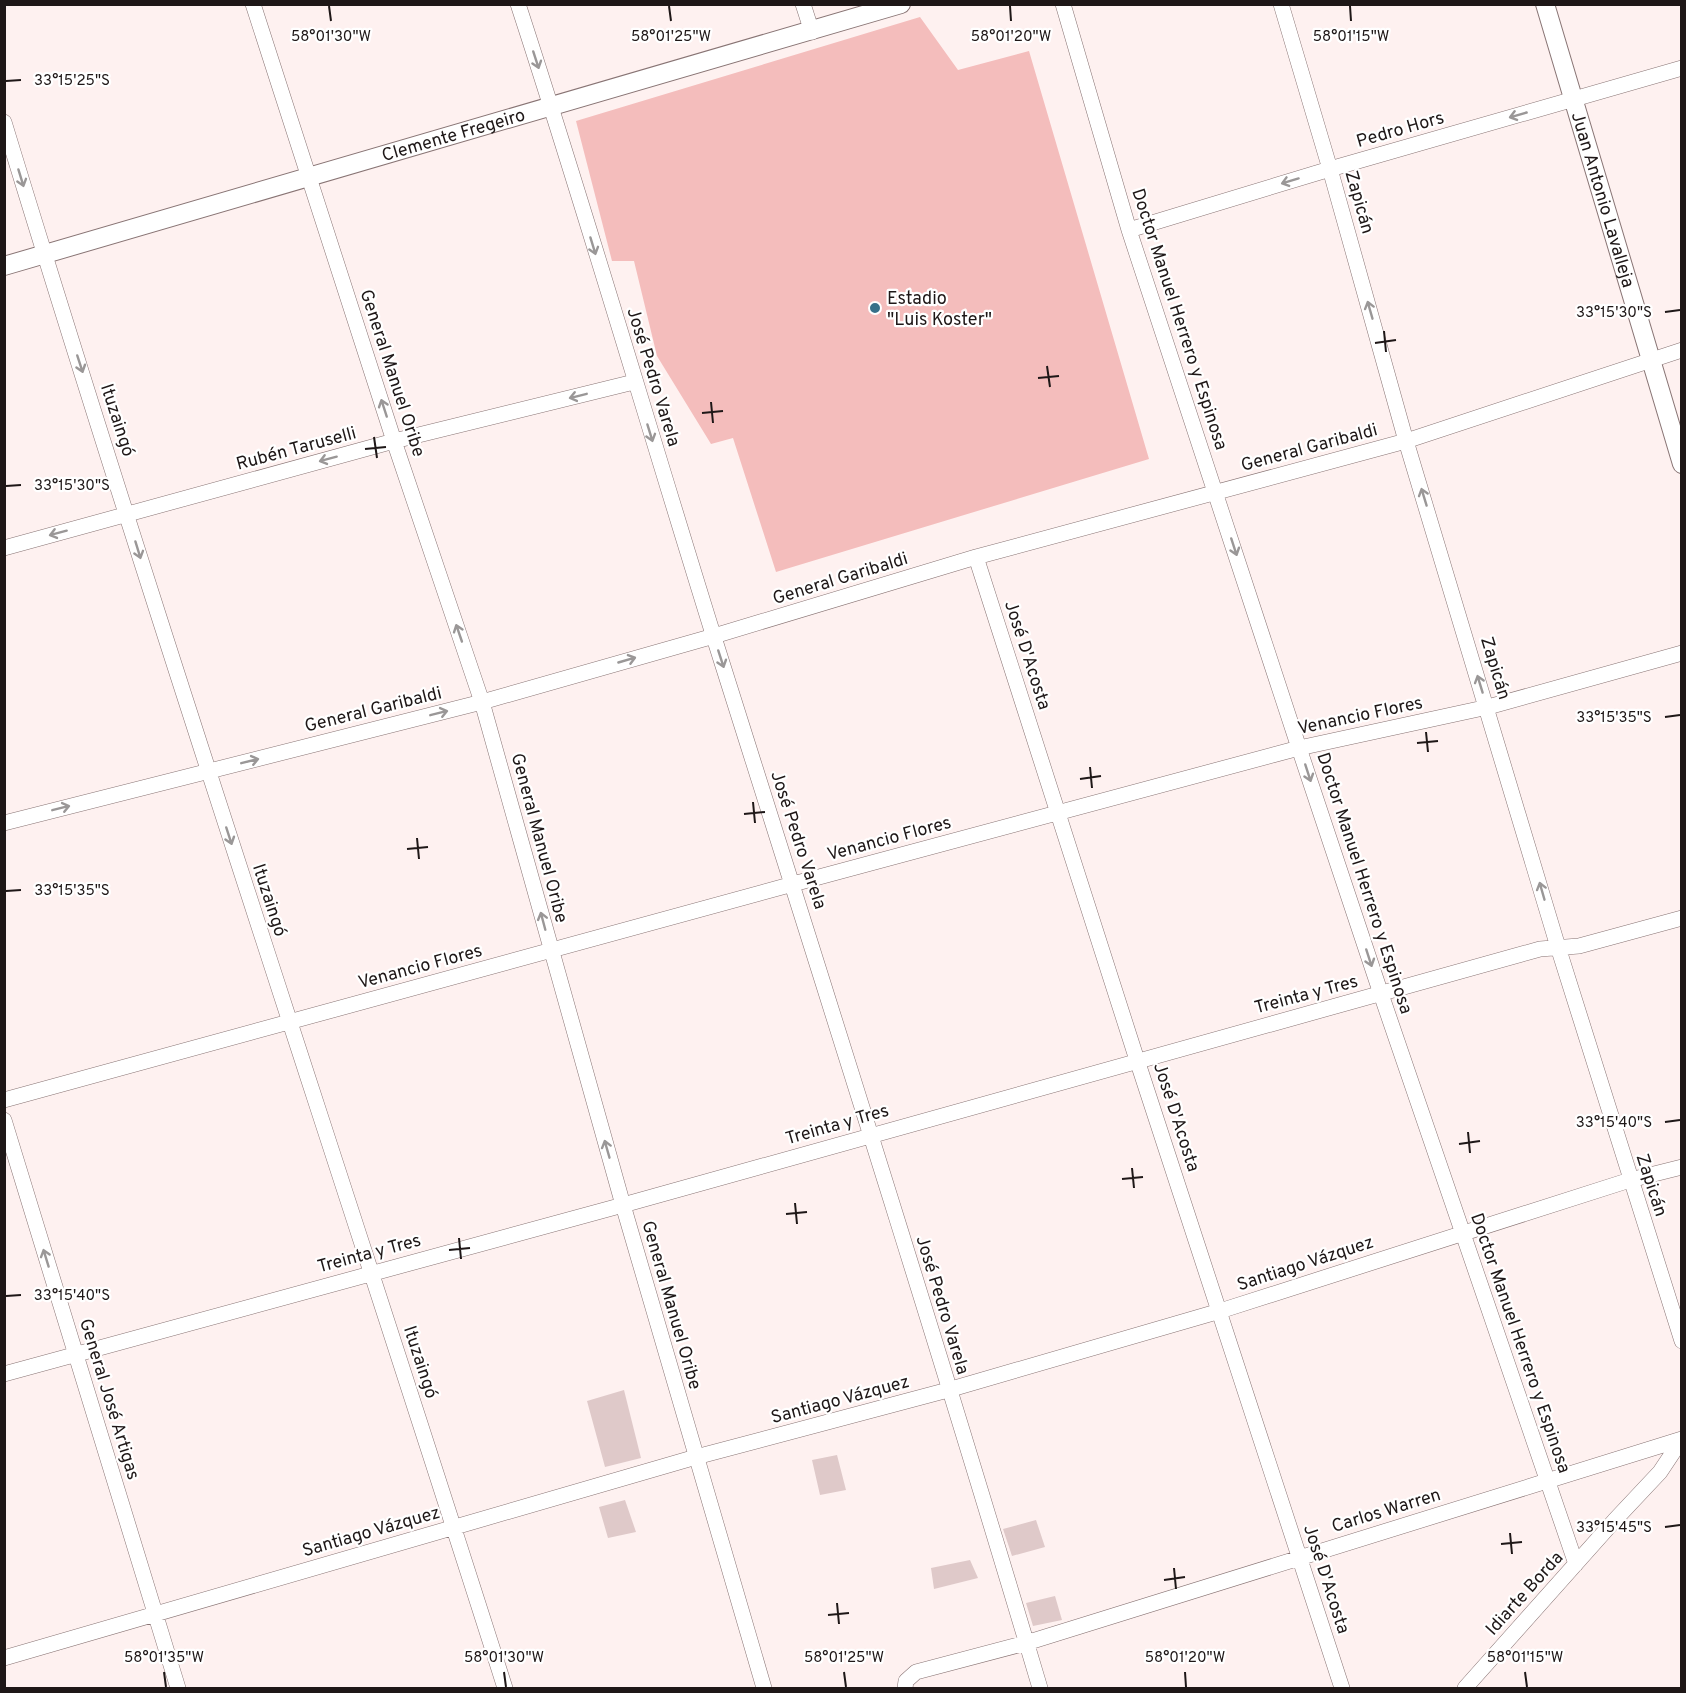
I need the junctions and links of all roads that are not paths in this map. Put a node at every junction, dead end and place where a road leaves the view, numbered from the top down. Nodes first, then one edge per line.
1 (253, 4) edge
2 (518, 4) edge
3 (803, 4) edge
4 (901, 4) edge
5 (1063, 4) edge
6 (1281, 4) edge
7 (1545, 4) edge
8 (812, 32) junction
9 (1682, 68) edge
10 (1575, 99) junction
11 (552, 108) junction
12 (4, 122) edge
13 (1330, 169) junction
14 (310, 178) junction
15 (1129, 230) junction
16 (45, 255) junction
17 (4, 266) edge
18 (1682, 350) edge
19 (1652, 360) junction
20 (634, 382) junction
21 (394, 441) junction
22 (1406, 441) junction
23 (1682, 464) edge
24 (1216, 492) junction
25 (127, 515) junction
26 (4, 548) edge
27 (976, 557) junction
28 (714, 636) junction
29 (1682, 653) edge
30 (482, 702) junction
31 (1488, 707) junction
32 (1299, 748) junction
33 (207, 772) junction
34 (1058, 813) junction
35 (4, 823) edge
36 (793, 884) junction
37 (1682, 918) edge
38 (1558, 947) junction
39 (551, 951) junction
40 (1381, 994) junction
41 (289, 1021) junction
42 (1137, 1060) junction
43 (4, 1100) edge
44 (4, 1120) edge
45 (871, 1134) junction
46 (1682, 1167) edge
47 (1630, 1180) junction
48 (623, 1205) junction
49 (1463, 1233) junction
50 (372, 1272) junction
51 (1220, 1311) junction
52 (1682, 1341) edge
53 (75, 1354) junction
54 (4, 1374) edge
55 (948, 1390) junction
56 (1682, 1439) edge
57 (696, 1457) junction
58 (1547, 1480) junction
59 (454, 1527) junction
60 (1299, 1557) junction
61 (1576, 1564) junction
62 (156, 1615) junction
63 (1026, 1643) junction
64 (4, 1658) edge
65 (178, 1689) edge
66 (505, 1689) edge
67 (764, 1689) edge
68 (904, 1689) edge
69 (1040, 1689) edge
70 (1342, 1689) edge
71 (1465, 1689) edge

1 - 14 street, General Manuel Oribe
2 -> 11 street, José Pedro Varela
3 - 8 street
4 - 8 street, Clemente Fregeiro
5 - 15 street, Doctor Manuel Herrero y Espinosa
6 - 13 street, Zapicán
7 - 10 street, Juan Antonio Lavalleja
8 - 11 street, Clemente Fregeiro
9 - 10 street, Pedro Hors
10 -> 13 street, Pedro Hors
10 - 19 street, Juan Antonio Lavalleja
11 - 14 street, Clemente Fregeiro
11 -> 20 street, José Pedro Varela
12 -> 16 street, Ituzaingó
13 -> 15 street, Pedro Hors
22 -> 13 street, Zapicán
14 - 16 street, Clemente Fregeiro
21 -> 14 street, General Manuel Oribe
15 - 24 street, Doctor Manuel Herrero y Espinosa
16 - 17 street, Clemente Fregeiro
16 -> 25 street, Ituzaingó
18 - 19 street, General Garibaldi
19 - 22 street, General Garibaldi
19 - 23 street, Juan Antonio Lavalleja
20 -> 21 street, Rubén Taruselli
20 -> 28 street, José Pedro Varela
21 -> 25 street, Rubén Taruselli
30 -> 21 street, General Manuel Oribe
22 - 24 street, General Garibaldi
31 -> 22 street, Zapicán
24 - 27 street, General Garibaldi
24 -> 32 street, Doctor Manuel Herrero y Espinosa
25 -> 26 street, Rubén Taruselli
25 -> 33 street, Ituzaingó
27 - 28 street, General Garibaldi
27 - 34 street, José D'Acosta
30 -> 28 street, General Garibaldi
28 -> 36 street, José Pedro Varela
29 - 31 street, Venancio Flores
33 -> 30 street, General Garibaldi
39 -> 30 street, General Manuel Oribe
31 - 32 street, Venancio Flores
38 -> 31 street, Zapicán
32 - 34 street, Venancio Flores
32 -> 40 street, Doctor Manuel Herrero y Espinosa
35 -> 33 street, General Garibaldi
33 -> 41 street, Ituzaingó
34 - 36 street, Venancio Flores
34 - 42 street, José D'Acosta
36 - 39 street, Venancio Flores
36 - 45 street, José Pedro Varela
37 - 38 street, Treinta y Tres
38 - 40 street, Treinta y Tres
38 - 47 street, Zapicán
39 - 41 street, Venancio Flores
48 -> 39 street, General Manuel Oribe
40 - 42 street, Treinta y Tres
40 - 49 street, Doctor Manuel Herrero y Espinosa
41 - 43 street, Venancio Flores
41 - 50 street, Ituzaingó
42 - 45 street, Treinta y Tres
42 - 51 street, José D'Acosta
53 -> 44 street, General José Artigas
45 - 48 street, Treinta y Tres
45 - 55 street, José Pedro Varela
46 - 47 street, Santiago Vázquez
47 - 49 street, Santiago Vázquez
47 - 52 street, Zapicán
48 - 50 street, Treinta y Tres
48 - 57 street, General Manuel Oribe
49 - 51 street, Santiago Vázquez
49 - 58 street, Doctor Manuel Herrero y Espinosa
50 - 53 street, Treinta y Tres
50 - 59 street, Ituzaingó
51 - 55 street, Santiago Vázquez
51 - 60 street, José D'Acosta
53 - 54 street, Treinta y Tres
53 - 62 street, General José Artigas
55 - 57 street, Santiago Vázquez
55 - 63 street, José Pedro Varela
56 - 58 street, Carlos Warren
56 - 61 street, Idiarte Borda
57 - 59 street, Santiago Vázquez
57 - 67 street, General Manuel Oribe
58 - 60 street, Carlos Warren
58 - 61 street, Doctor Manuel Herrero y Espinosa
59 - 62 street, Santiago Vázquez
59 - 66 street, Ituzaingó
60 - 63 street, Carlos Warren
60 - 70 street, José D'Acosta
61 - 71 street, Idiarte Borda
62 - 64 street, Santiago Vázquez
62 - 65 street, General José Artigas
63 - 68 street, Carlos Warren
63 - 69 street, José Pedro Varela

